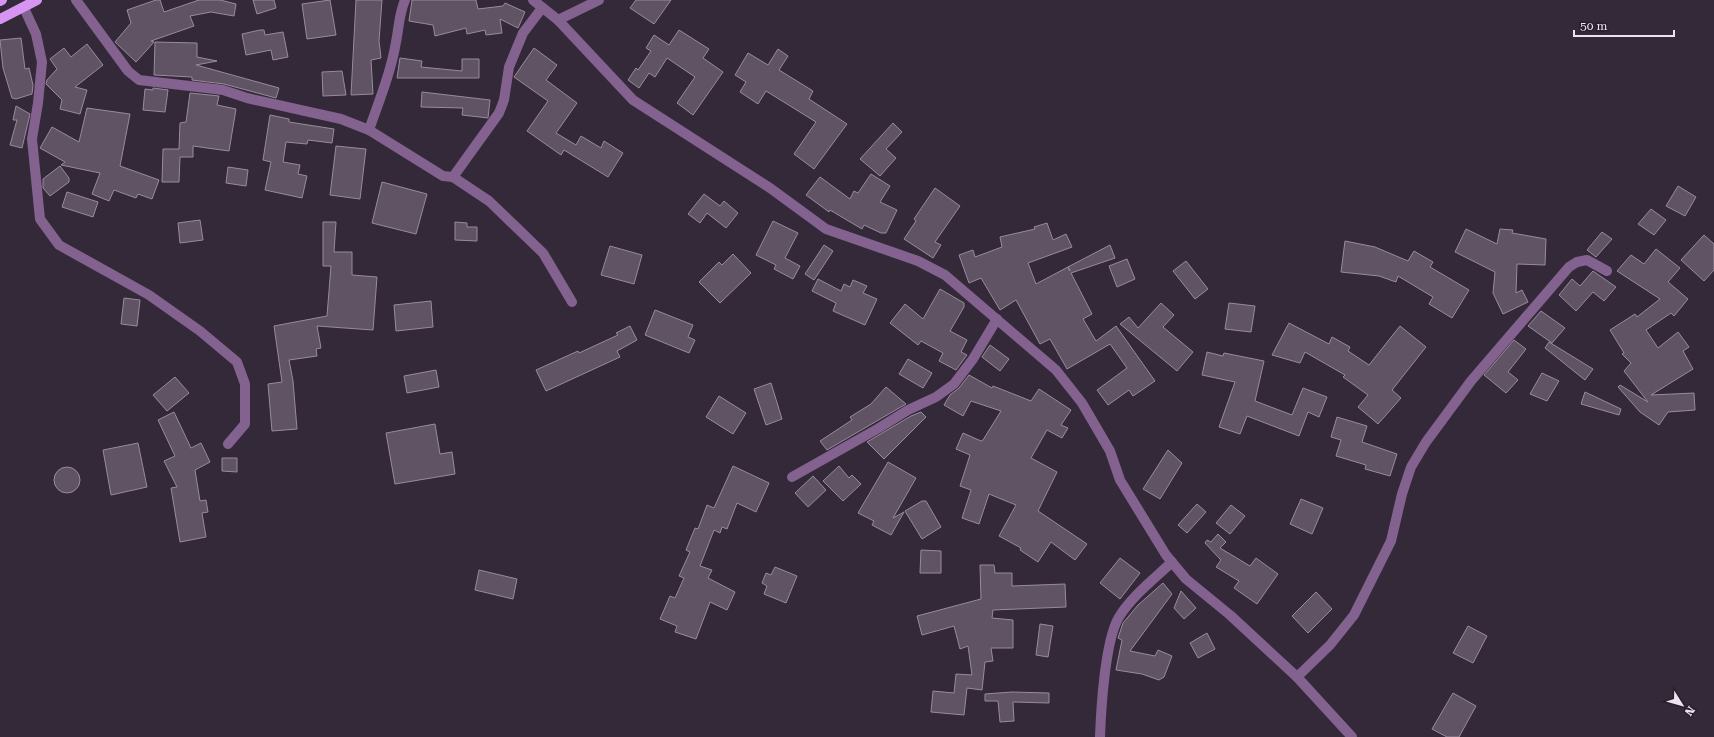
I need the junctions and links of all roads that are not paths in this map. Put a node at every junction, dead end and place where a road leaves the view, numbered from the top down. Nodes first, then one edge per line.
1 (37, 0) edge
2 (76, 0) edge
3 (405, 0) edge
4 (533, 0) edge
5 (599, 0) edge
6 (24, 8) junction
7 (542, 8) junction
8 (0, 19) edge
9 (558, 20) junction
10 (369, 130) junction
11 (453, 177) junction
12 (1607, 271) dead end
13 (572, 302) dead end
14 (997, 319) junction
15 (228, 444) dead end
16 (792, 477) dead end
17 (1172, 562) junction
18 (1297, 677) junction
19 (1100, 737) edge
20 (1352, 737) edge

1 - 6 main road
2 - 10 street
3 - 10 street
4 - 7 street
5 - 9 street
6 - 8 main road
6 - 15 street
7 - 9 street
7 - 11 street
9 - 14 street
10 - 11 street
11 - 13 street
12 - 18 street
14 - 16 street
14 - 17 street
17 - 18 street
17 - 19 street
18 - 20 street

